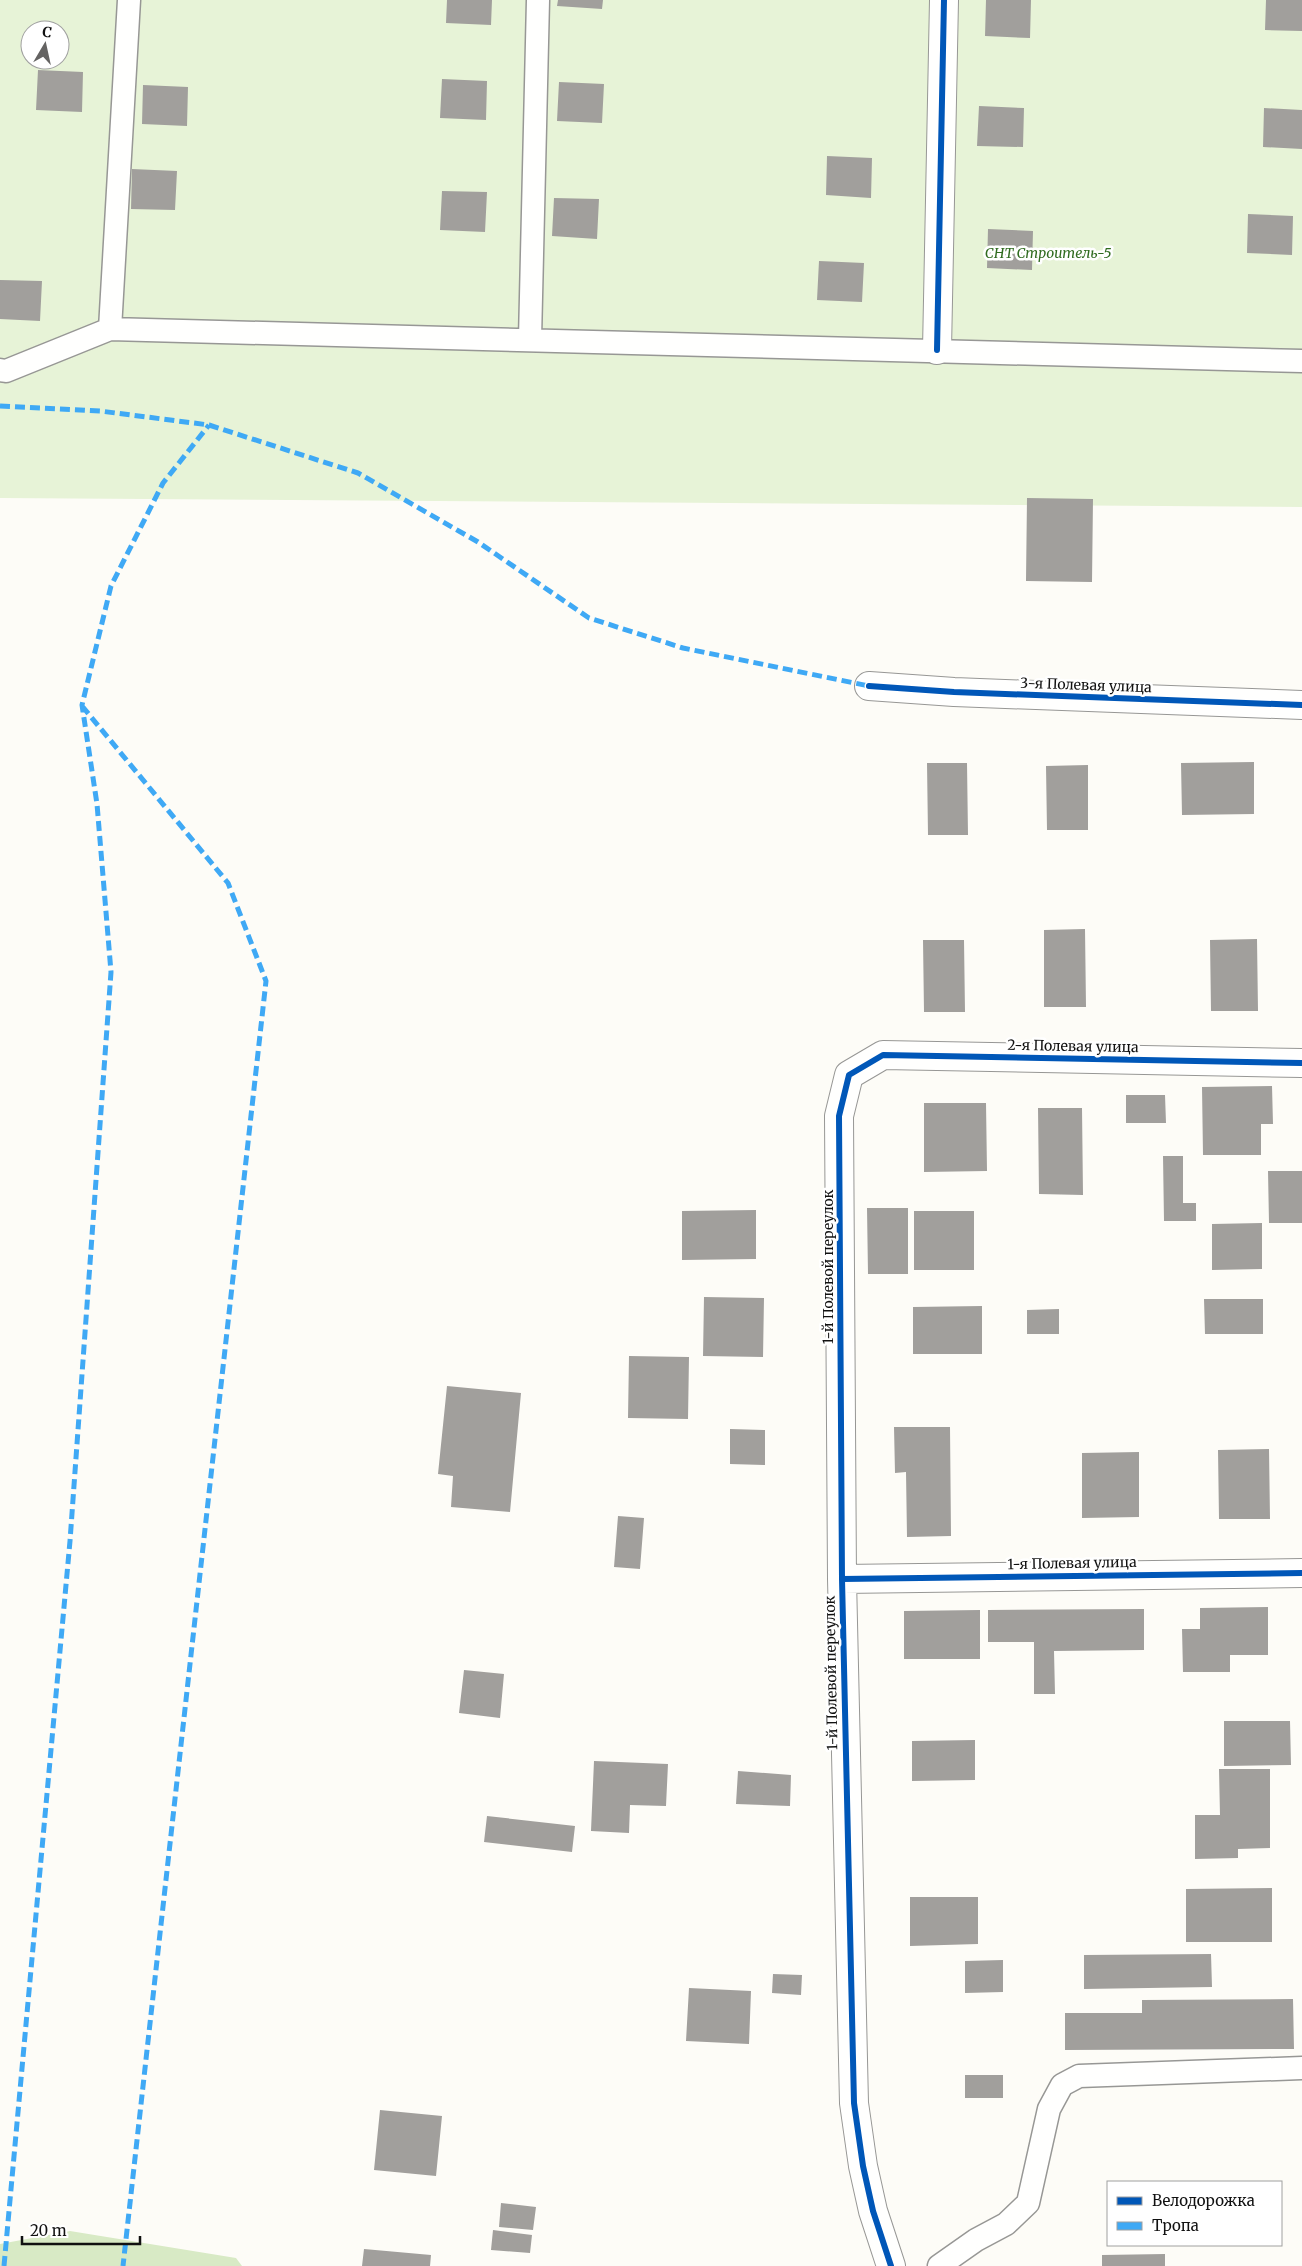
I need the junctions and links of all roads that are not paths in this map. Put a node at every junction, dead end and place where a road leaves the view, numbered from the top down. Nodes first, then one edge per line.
1 (129, 0) edge
2 (538, 0) edge
3 (944, 0) edge
4 (110, 329) junction
5 (530, 339) junction
6 (937, 350) junction
7 (1302, 361) edge
8 (0, 370) edge
9 (869, 686) dead end
10 (1302, 705) edge
11 (1302, 1063) edge
12 (849, 1075) joint
13 (1302, 1573) edge
14 (842, 1579) junction
15 (1302, 2068) edge
16 (891, 2266) edge
17 (939, 2266) edge

1 - 4 lane
2 - 5 lane
3 - 6 street
4 - 5 lane
4 - 8 lane
5 - 6 lane
6 - 7 lane
9 - 10 street, 3-я Полевая улица
11 - 12 street, 2-я Полевая улица
12 - 14 street, 1-й Полевой переулок
13 - 14 street, 1-я Полевая улица
14 - 16 street, 1-й Полевой переулок
15 - 17 lane

